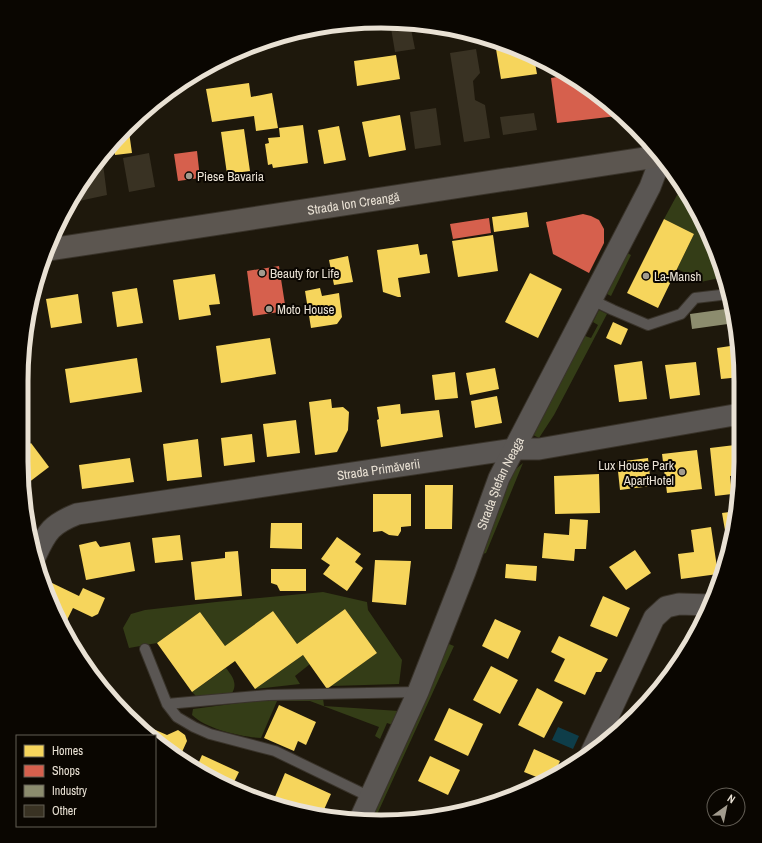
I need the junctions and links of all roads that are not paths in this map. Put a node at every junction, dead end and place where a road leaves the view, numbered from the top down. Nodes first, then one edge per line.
1 (654, 158) edge
2 (659, 163) edge
3 (54, 249) edge
4 (723, 295) edge
5 (592, 300) junction
6 (734, 415) edge
7 (514, 449) junction
8 (39, 549) edge
9 (704, 605) edge
10 (145, 649) dead end
11 (418, 692) junction
12 (167, 704) junction
13 (596, 742) edge
14 (370, 797) junction
15 (362, 814) edge

1 - 3 main road, Strada Ion Creangă
2 - 5 street, Strada Ștefan Neaga
4 - 5 lane
5 - 7 street, Strada Ștefan Neaga
6 - 7 street, Strada Primăverii
7 - 8 street, Strada Primăverii
7 - 11 street, Strada Ștefan Neaga
9 - 13 street
10 - 12 lane
11 - 12 lane
11 - 14 street, Strada Ștefan Neaga
12 - 14 lane
14 - 15 street, Strada Ștefan Neaga

